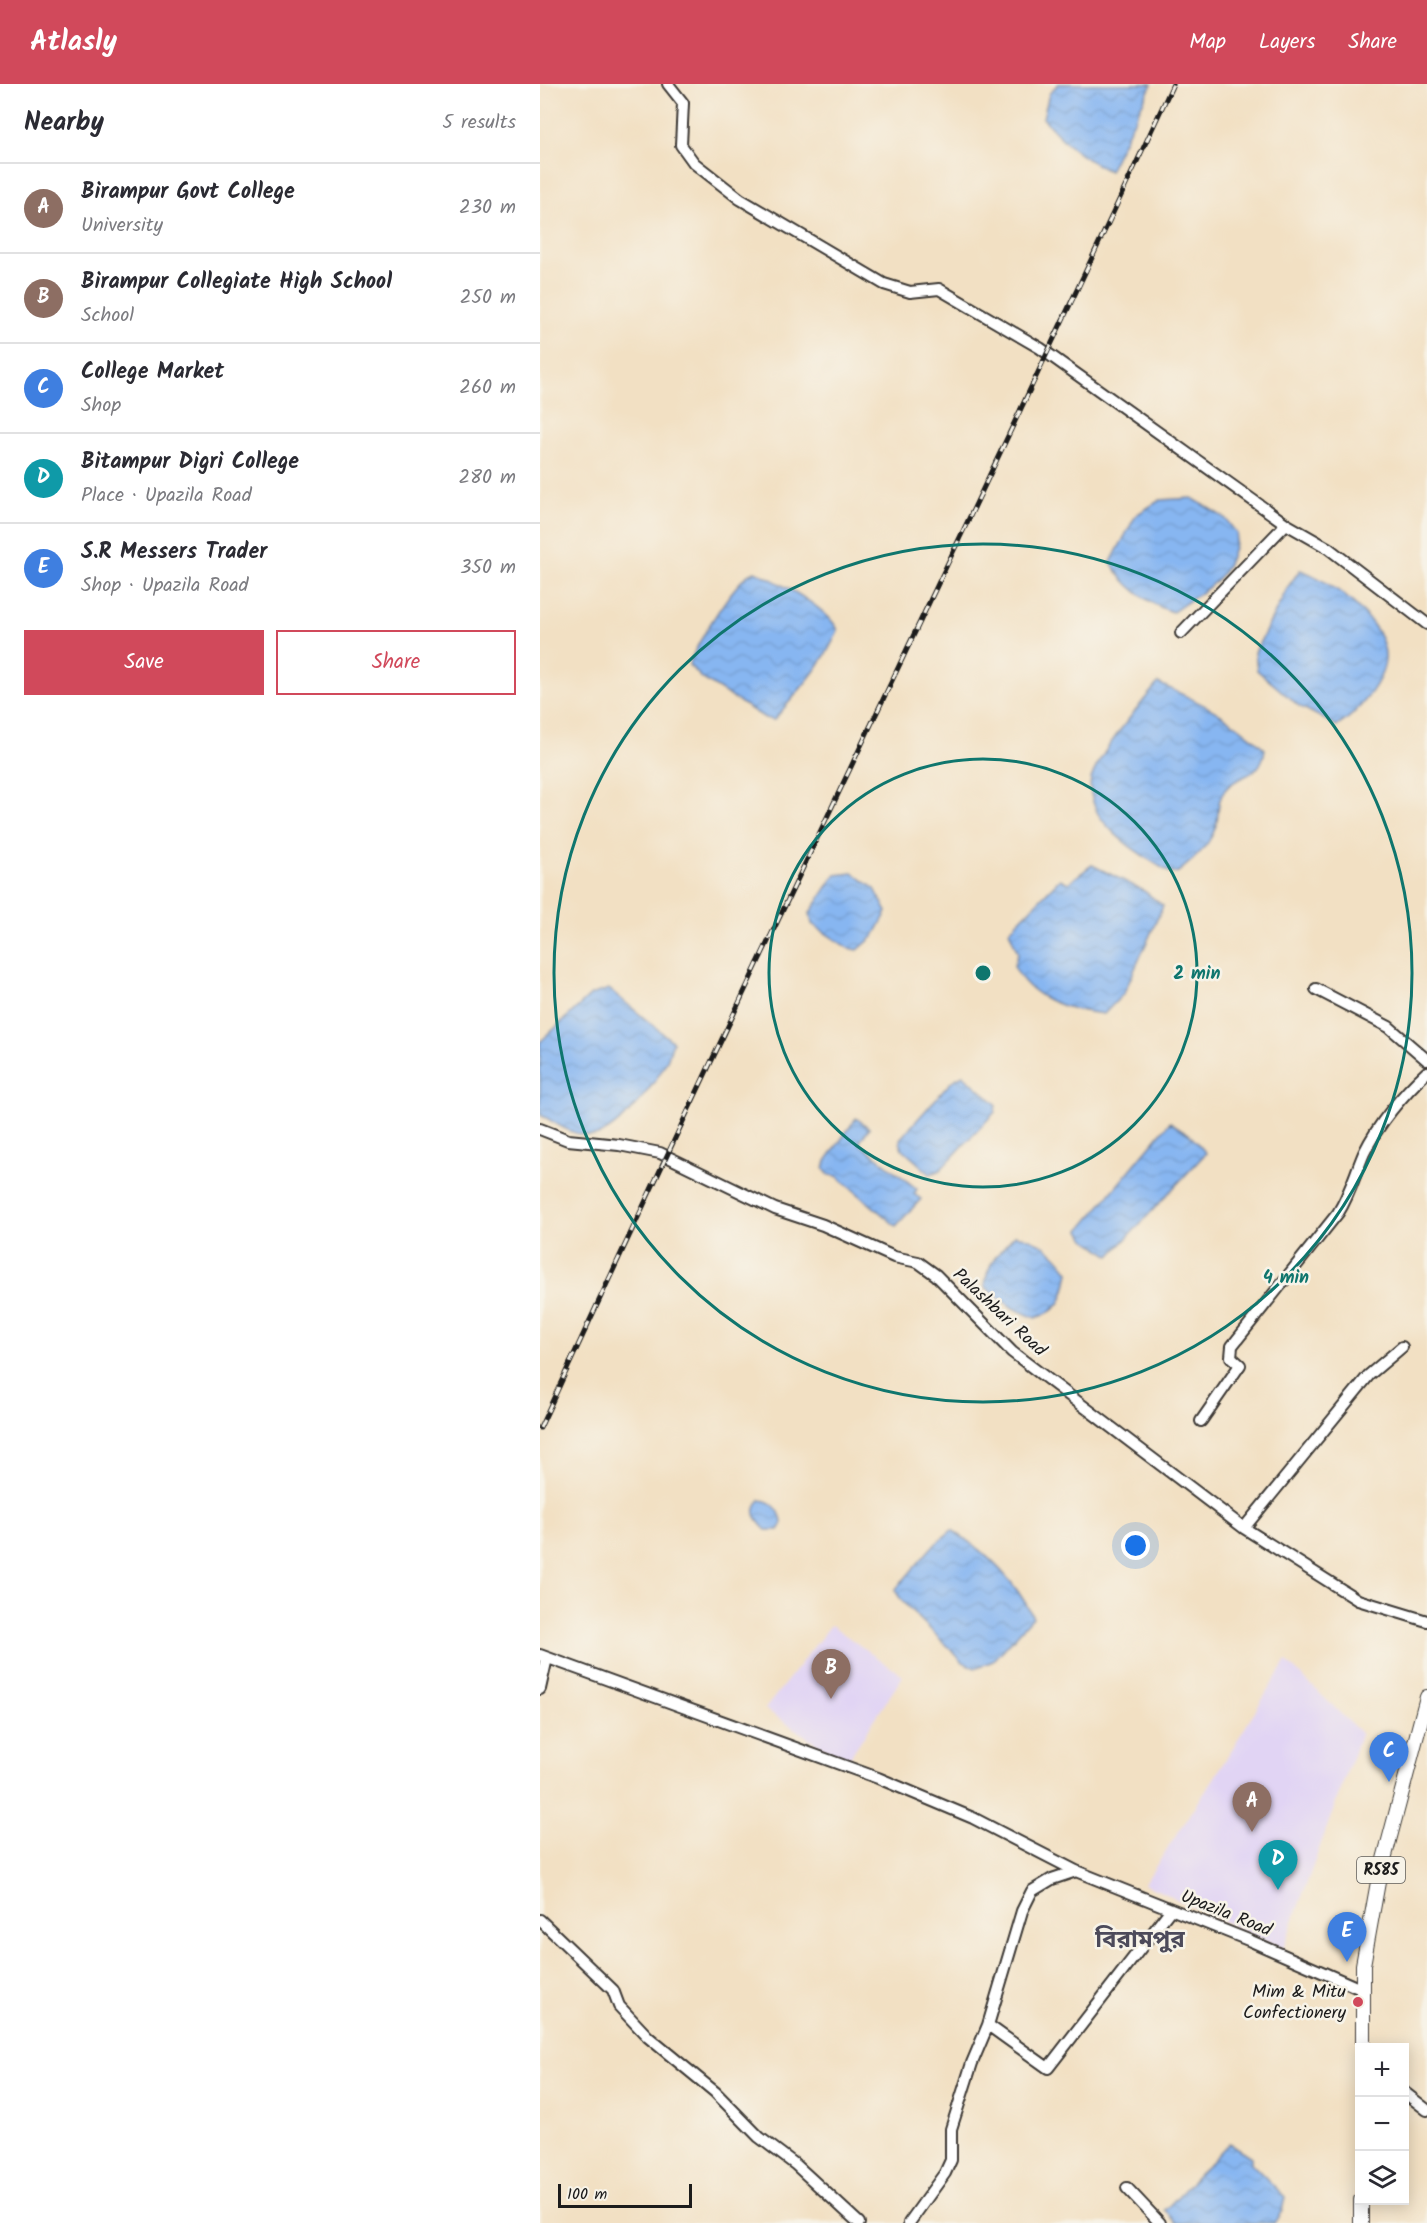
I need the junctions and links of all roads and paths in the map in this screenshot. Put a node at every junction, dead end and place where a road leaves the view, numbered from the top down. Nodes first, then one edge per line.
1 (668, 84) edge
2 (1286, 524) junction
3 (1427, 624) edge
4 (1181, 633) dead end
5 (1316, 989) dead end
6 (1427, 1060) edge
7 (1427, 1072) edge
8 (540, 1129) edge
9 (1402, 1347) dead end
10 (1201, 1421) dead end
11 (1244, 1528) junction
12 (1427, 1621) edge
13 (544, 1657) edge
14 (540, 1689) edge
15 (1427, 1697) edge
16 (1076, 1871) junction
17 (1171, 1909) junction
18 (540, 1920) edge
19 (1363, 1990) junction
20 (988, 2025) junction
21 (1363, 2043) edge
22 (1409, 2096) edge
23 (1427, 2110) edge
24 (1127, 2188) dead end
25 (1361, 2205) edge
26 (859, 2223) edge
27 (909, 2223) edge
28 (1160, 2223) edge
29 (1360, 2223) edge

1 - 2 street
2 - 3 street
2 - 4 street
5 - 6 street
7 - 10 street
8 - 11 street, Palashbari Road
9 - 11 street
11 - 12 street, Palashbari Road
13 - 14 street
13 - 16 street, Upazila Road
15 - 19 main road, R585
16 - 17 street, Upazila Road
16 - 20 street
17 - 19 street, Upazila Road
17 - 20 street
18 - 26 street
19 - 21 main road, R585
20 - 27 street
22 - 23 street
24 - 28 street
25 - 29 main road

